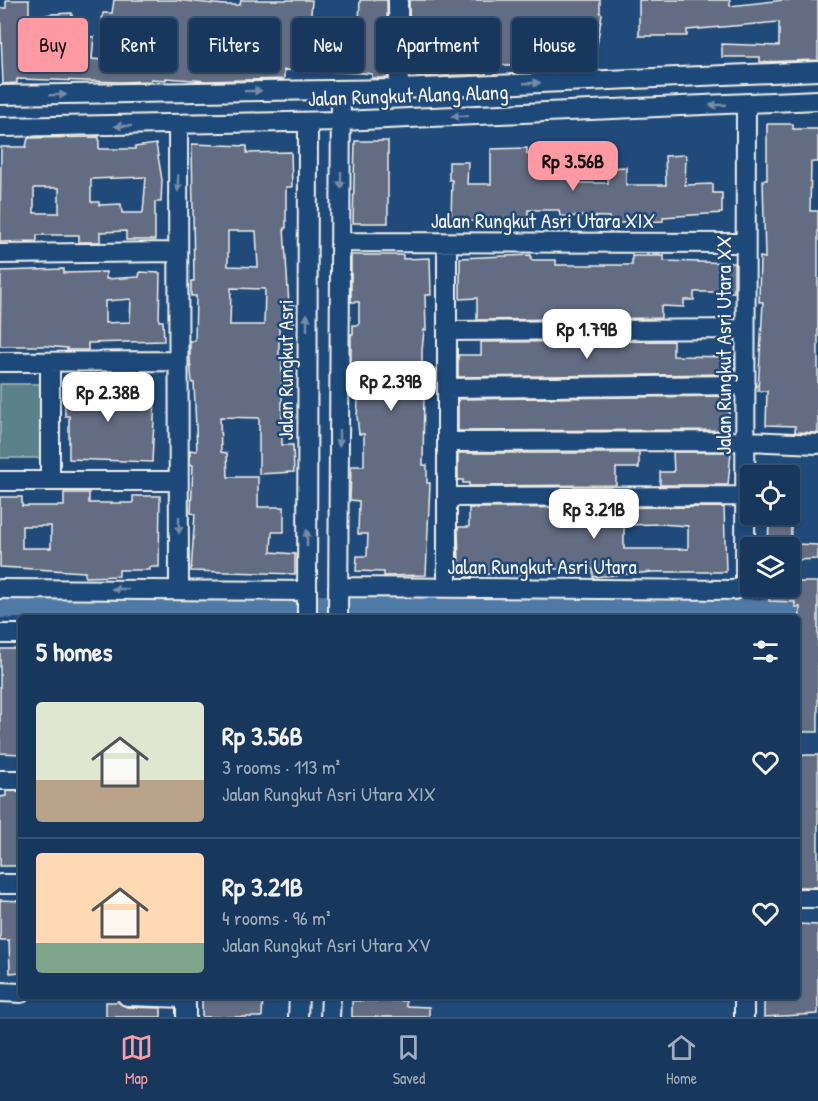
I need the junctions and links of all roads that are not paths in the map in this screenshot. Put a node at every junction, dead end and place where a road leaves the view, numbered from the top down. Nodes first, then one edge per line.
1 (398, 0) edge
2 (818, 71) edge
3 (399, 89) junction
4 (341, 90) junction
5 (0, 95) edge
6 (818, 100) edge
7 (746, 104) junction
8 (341, 121) junction
9 (308, 122) junction
10 (178, 125) junction
11 (0, 127) edge
12 (341, 242) junction
13 (447, 243) junction
14 (745, 243) junction
15 (178, 252) junction
16 (0, 254) edge
17 (746, 328) junction
18 (447, 332) junction
19 (307, 357) junction
20 (340, 357) junction
21 (178, 361) junction
22 (0, 362) edge
23 (50, 362) junction
24 (746, 385) junction
25 (447, 388) junction
26 (746, 441) junction
27 (447, 442) junction
28 (818, 444) edge
29 (746, 465) edge
30 (0, 481) edge
31 (51, 481) junction
32 (178, 481) junction
33 (447, 496) junction
34 (740, 496) edge
35 (447, 587) junction
36 (740, 587) edge
37 (0, 588) edge
38 (179, 590) junction
39 (338, 590) junction
40 (307, 593) junction
41 (307, 615) edge
42 (338, 615) edge
43 (0, 634) edge
44 (18, 634) edge
45 (0, 780) edge
46 (18, 780) edge
47 (0, 884) edge
48 (18, 884) edge
49 (800, 898) edge
50 (818, 898) edge
51 (0, 992) edge
52 (18, 993) edge
53 (186, 999) edge
54 (299, 999) edge
55 (331, 999) edge
56 (744, 999) edge
57 (186, 1017) edge
58 (298, 1017) edge
59 (330, 1017) edge
60 (744, 1017) edge

1 - 3 street
3 -> 2 street, Jalan Rungkut Alang Alang
3 - 4 street, Jalan Rungkut Alang Alang
5 -> 4 street, Jalan Rungkut Alang Alang
4 - 8 street
6 - 7 street, Jalan Rungkut Alang Alang
7 -> 8 street, Jalan Rungkut Alang Alang
7 - 14 street, Jalan Rungkut Asri Utara XX
8 - 9 street, Jalan Rungkut Alang Alang
8 -> 12 street
9 - 10 street, Jalan Rungkut Alang Alang
19 -> 9 street, Jalan Rungkut Asri
10 -> 11 street, Jalan Rungkut Alang Alang
10 -> 15 street
12 - 13 street, Jalan Rungkut Asri Utara XIX
12 - 20 street
13 - 14 street, Jalan Rungkut Asri Utara XIX
13 - 18 street
14 - 17 street, Jalan Rungkut Asri Utara XX
15 - 16 street
15 - 21 street
17 - 18 street
17 - 24 street, Jalan Rungkut Asri Utara XX
18 - 25 street
19 - 20 street
40 -> 19 street, Jalan Rungkut Asri
20 -> 39 street
21 - 23 street
21 - 32 street
22 - 23 street
23 - 31 street
24 - 25 street
24 - 26 street, Jalan Rungkut Asri Utara XX
25 - 27 street
26 - 27 street
26 - 28 street
26 - 29 street, Jalan Rungkut Asri Utara XX
27 - 33 street
30 - 31 street
31 - 32 street
32 -> 38 street
33 - 34 street
33 - 35 street
35 - 36 street, Jalan Rungkut Asri Utara
35 - 39 street, Jalan Rungkut Asri Utara
38 -> 37 street
38 - 40 street
39 - 42 street
40 - 41 street, Jalan Rungkut Asri
43 - 44 street
45 - 46 street
47 - 48 street
49 - 50 street
51 - 52 street
53 - 57 street
54 - 58 street
55 - 59 street
56 - 60 street

